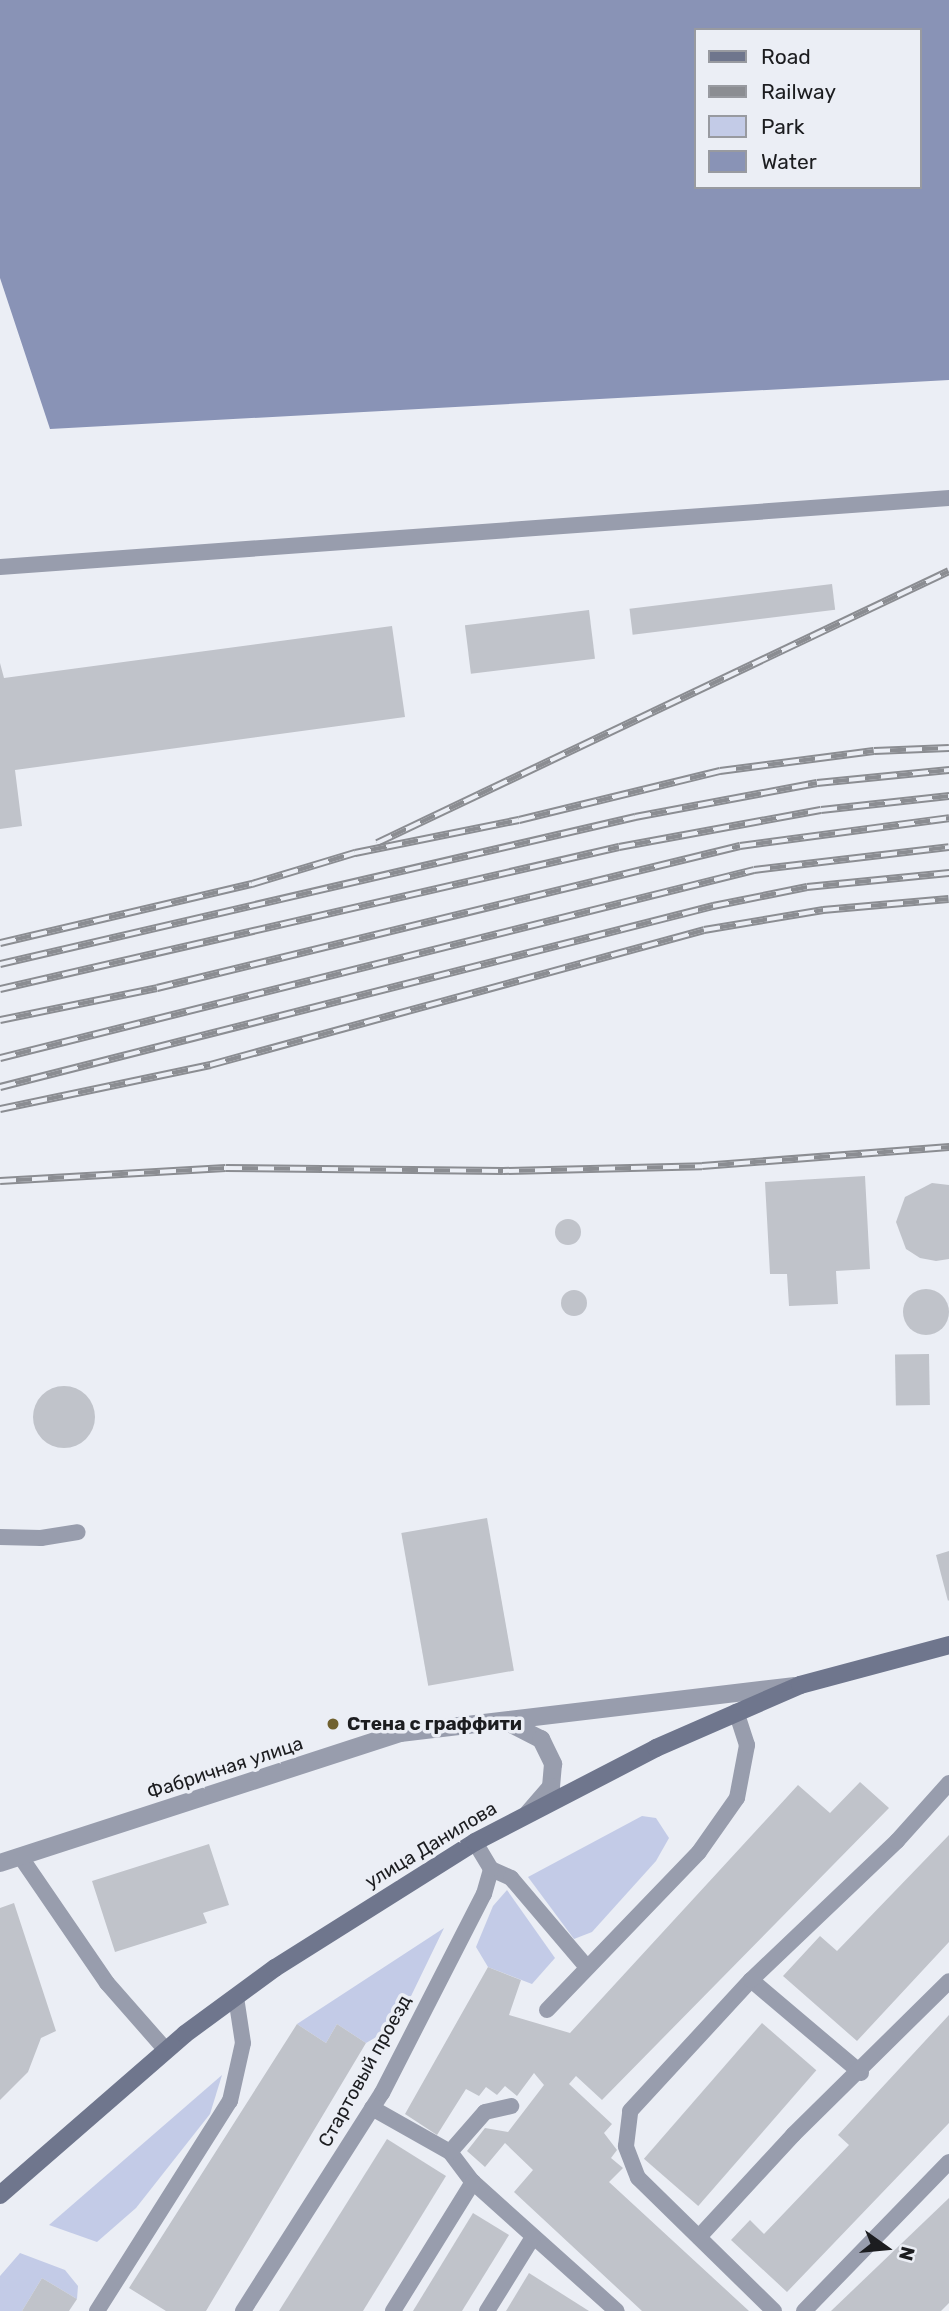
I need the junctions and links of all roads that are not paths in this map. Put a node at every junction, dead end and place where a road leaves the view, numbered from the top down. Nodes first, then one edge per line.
1 (949, 498) edge
2 (0, 567) edge
3 (79, 1532) dead end
4 (0, 1537) edge
5 (949, 1645) edge
6 (800, 1685) junction
7 (736, 1712) junction
8 (503, 1723) junction
9 (949, 1783) edge
10 (528, 1813) junction
11 (475, 1842) junction
12 (20, 1856) junction
13 (0, 1863) edge
14 (491, 1869) junction
15 (586, 1966) junction
16 (751, 1980) junction
17 (949, 1981) edge
18 (236, 1997) junction
19 (547, 2010) dead end
20 (165, 2049) junction
21 (861, 2073) junction
22 (511, 2106) dead end
23 (372, 2108) junction
24 (450, 2152) junction
25 (949, 2162) edge
26 (474, 2182) junction
27 (0, 2195) edge
28 (533, 2237) junction
29 (699, 2237) junction
30 (97, 2311) edge
31 (243, 2311) edge
32 (393, 2311) edge
33 (487, 2311) edge
34 (617, 2311) edge
35 (774, 2311) edge
36 (804, 2311) edge

1 - 2 lane
3 - 4 lane
5 - 6 street, улица Данилова
6 - 7 street, улица Данилова
6 - 8 street, Фабричная улица
7 - 10 street, улица Данилова
7 - 15 lane
8 - 10 street
8 - 12 street, Фабричная улица
9 - 16 lane
10 - 11 street, улица Данилова
11 - 14 lane
11 - 18 street, улица Данилова
12 - 13 street, Фабричная улица
12 - 20 lane
14 - 15 lane
14 - 23 lane, Стартовый проезд
15 - 19 lane
16 - 21 lane
16 - 29 lane
17 - 21 lane
18 - 20 street, улица Данилова
18 - 30 lane
20 - 27 street, улица Данилова
21 - 29 lane
22 - 24 lane
23 - 24 lane
23 - 31 lane, Стартовый проезд
24 - 26 lane
25 - 36 lane
26 - 28 lane
26 - 32 lane
28 - 33 lane
28 - 34 lane
29 - 35 lane

